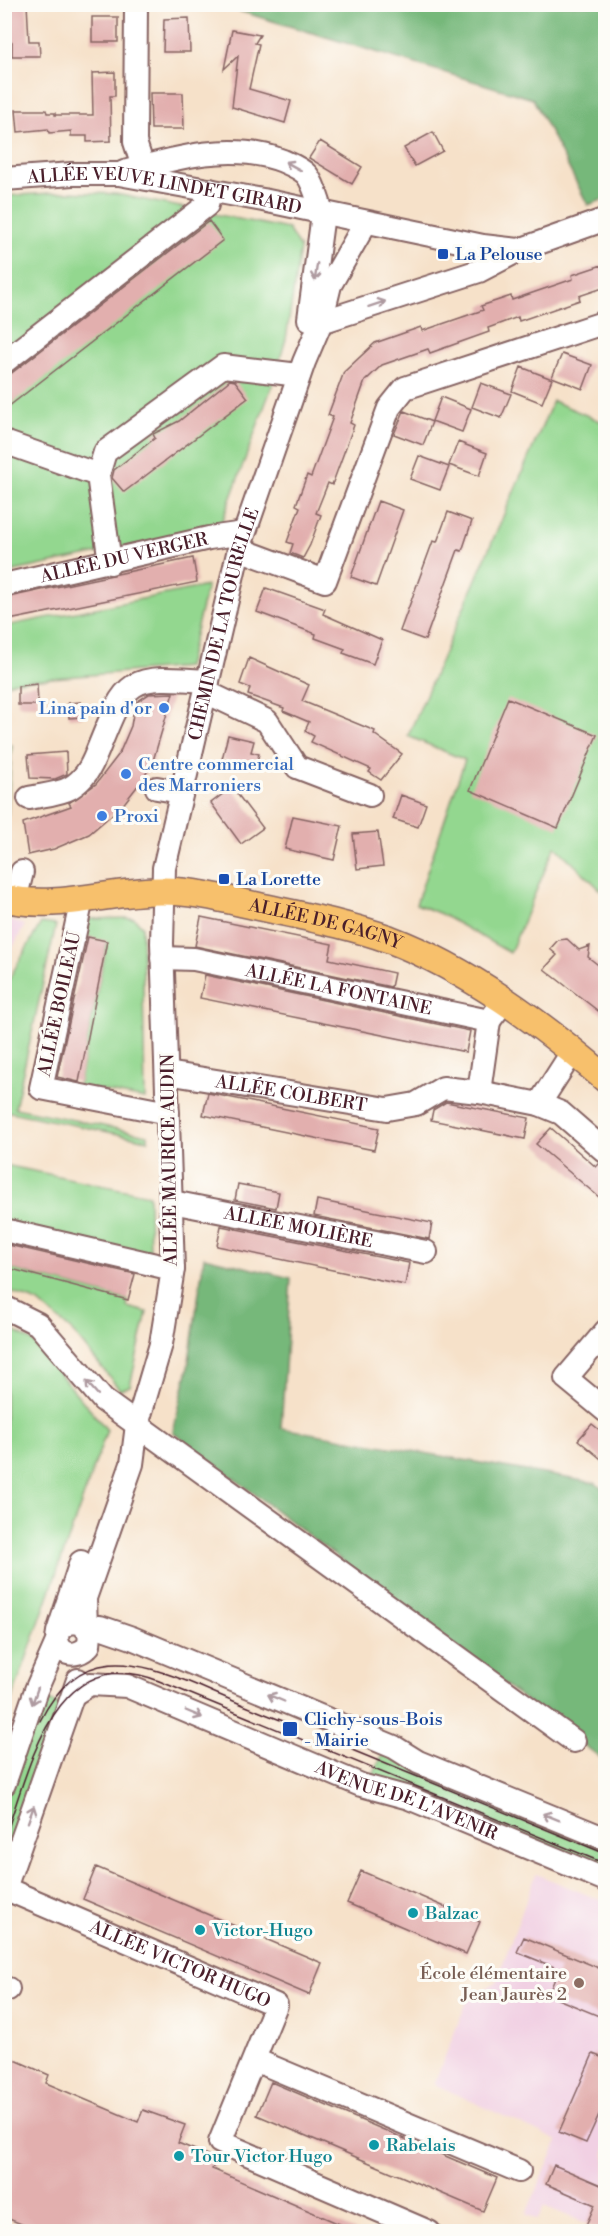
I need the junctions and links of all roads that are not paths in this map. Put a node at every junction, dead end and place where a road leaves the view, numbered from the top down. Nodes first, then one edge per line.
1 (136, 4) edge
2 (143, 167) junction
3 (119, 174) junction
4 (4, 179) edge
5 (210, 190) junction
6 (323, 214) junction
7 (606, 219) edge
8 (366, 222) junction
9 (519, 250) junction
10 (321, 322) junction
11 (606, 322) edge
12 (4, 362) edge
13 (302, 368) junction
14 (4, 442) edge
15 (98, 475) junction
16 (242, 541) junction
17 (110, 563) junction
18 (4, 585) edge
19 (207, 687) junction
20 (157, 788) dead end
21 (181, 792) junction
22 (370, 795) dead end
23 (29, 798) dead end
24 (22, 872) dead end
25 (163, 891) junction
26 (10, 899) edge
27 (81, 899) junction
28 (162, 958) junction
29 (496, 1011) junction
30 (573, 1051) junction
31 (167, 1073) junction
32 (606, 1079) edge
33 (479, 1092) junction
34 (539, 1104) junction
35 (168, 1113) junction
36 (606, 1152) edge
37 (172, 1202) junction
38 (4, 1230) edge
39 (426, 1252) dead end
40 (172, 1269) junction
41 (4, 1307) edge
42 (606, 1331) edge
43 (606, 1411) edge
44 (137, 1425) junction
45 (86, 1627) junction
46 (72, 1648) junction
47 (101, 1683) junction
48 (74, 1694) junction
49 (574, 1741) dead end
50 (4, 1784) edge
51 (606, 1839) edge
52 (606, 1880) edge
53 (5, 1889) edge
54 (255, 2060) junction
55 (519, 2171) dead end
56 (429, 2232) edge

1 - 2 street
2 - 3 street
6 -> 2 street
3 - 4 street, ALLÉE VEUVE LINDET GIRARD
3 - 5 street, ALLÉE VEUVE LINDET GIRARD
5 - 6 street, ALLÉE VEUVE LINDET GIRARD
5 - 12 street
6 - 8 street, ALLÉE VEUVE LINDET GIRARD
6 -> 13 street, CHEMIN DE LA TOURELLE
7 - 9 street
8 - 9 street, ALLÉE VEUVE LINDET GIRARD
8 - 10 street, CHEMIN DE LA TOURELLE
10 -> 9 street
10 - 13 street, CHEMIN DE LA TOURELLE
11 - 16 street
13 - 15 street
13 - 16 street, CHEMIN DE LA TOURELLE
14 - 15 street
15 - 17 street
16 - 17 street, ALLÉE DU VERGER
16 - 19 street, CHEMIN DE LA TOURELLE
17 - 18 street, ALLÉE DU VERGER
19 - 21 street, CHEMIN DE LA TOURELLE
19 - 22 street
19 - 23 street
20 - 21 street
21 - 25 street, CHEMIN DE LA TOURELLE
24 - 26 street
25 - 27 main road, ALLÉE DE GAGNY
25 - 28 street, ALLÉE MAURICE AUDIN
25 - 29 main road, ALLÉE DE GAGNY
26 - 27 main road, ALLÉE DE GAGNY
27 - 35 street, ALLÉE BOILEAU
28 - 29 street, ALLÉE LA FONTAINE
28 - 31 street, ALLÉE MAURICE AUDIN
29 - 30 main road, ALLÉE DE GAGNY
29 - 33 street
30 - 32 main road, ALLÉE DE GAGNY
30 - 34 street
31 - 33 street, ALLÉE COLBERT
31 - 35 street, ALLÉE MAURICE AUDIN
33 - 34 street
34 - 36 street
35 - 37 street, ALLÉE MAURICE AUDIN
37 - 39 street, ALLÉE MOLIÈRE
37 - 40 street, ALLÉE MAURICE AUDIN
38 - 40 street
40 - 44 street, ALLÉE MAURICE AUDIN
44 -> 41 street
42 - 43 street
44 - 45 street, ALLÉE MAURICE AUDIN
44 - 46 street, ALLÉE MAURICE AUDIN
44 - 49 street
45 - 46 street, AVENUE DE L'AVENIR
51 -> 45 street, AVENUE DE L'AVENIR
46 - 47 street
46 - 48 street, ALLÉE MAURICE AUDIN
46 -> 50 street, ALLÉE MAURICE AUDIN
47 - 48 street
47 -> 52 street, AVENUE DE L'AVENIR
53 -> 48 street, ALLÉE MAURICE AUDIN
53 - 54 street, ALLÉE VICTOR HUGO
54 - 55 street
54 - 56 street, ALLÉE VICTOR HUGO

